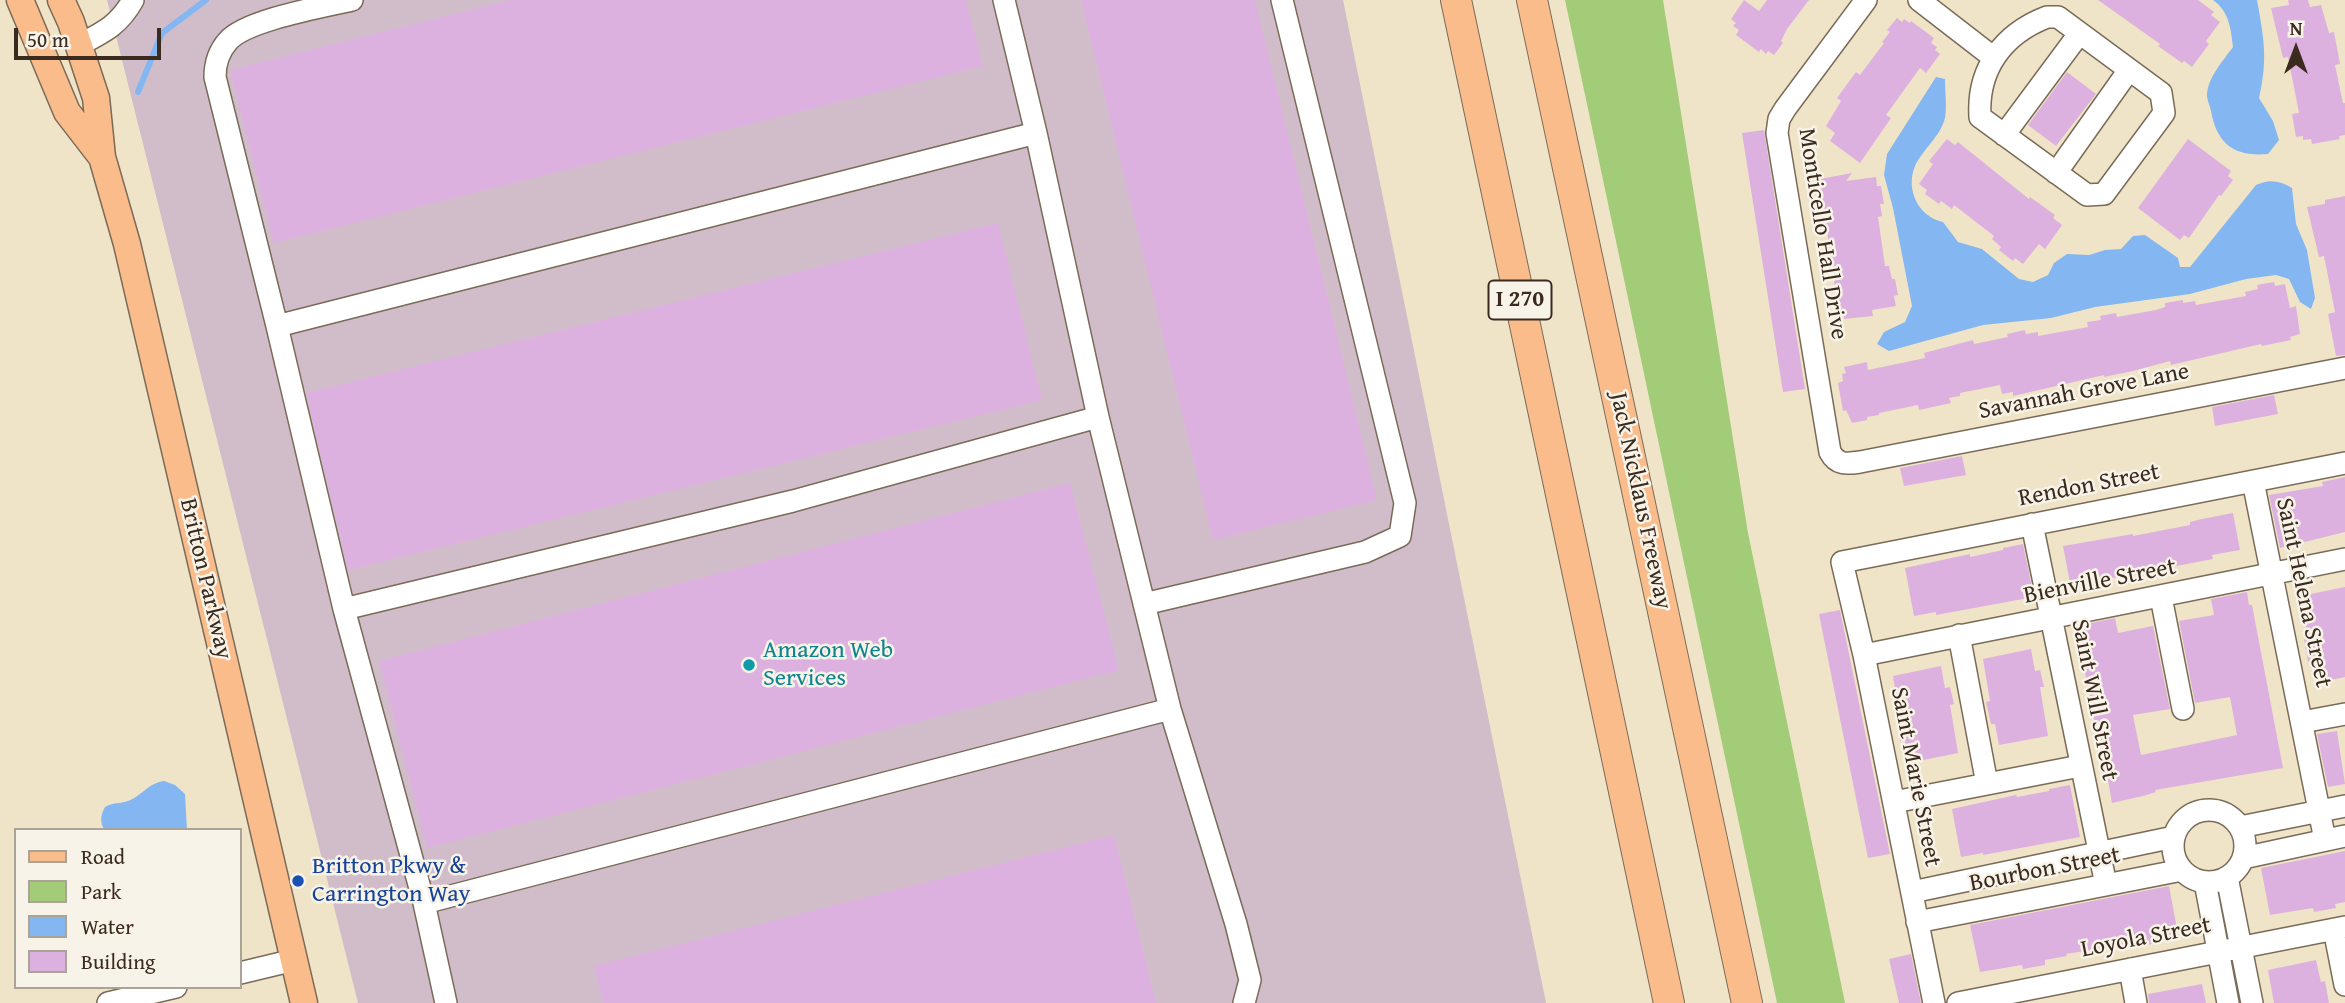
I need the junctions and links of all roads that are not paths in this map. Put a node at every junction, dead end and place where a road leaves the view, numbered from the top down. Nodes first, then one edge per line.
1 (20, 0) edge
2 (61, 0) edge
3 (133, 0) edge
4 (352, 0) edge
5 (1004, 0) edge
6 (1282, 0) edge
7 (1456, 0) edge
8 (1532, 0) edge
9 (1866, 0) edge
10 (1919, 0) edge
11 (2079, 34) junction
12 (79, 45) junction
13 (1994, 58) junction
14 (2129, 70) junction
15 (1036, 133) junction
16 (2004, 135) junction
17 (102, 157) junction
18 (2056, 173) junction
19 (277, 326) junction
20 (2345, 368) edge
21 (1098, 417) junction
22 (1834, 460) joint
23 (2345, 463) edge
24 (2253, 481) junction
25 (2032, 524) junction
26 (2345, 559) edge
27 (1842, 562) joint
28 (2272, 575) junction
29 (2161, 597) junction
30 (1144, 604) junction
31 (344, 609) junction
32 (2051, 619) junction
33 (1959, 635) junction
34 (1864, 655) junction
35 (1170, 709) junction
36 (2183, 709) dead end
37 (2345, 714) edge
38 (2302, 722) junction
39 (2080, 766) junction
40 (1987, 784) junction
41 (1894, 802) junction
42 (2345, 806) edge
43 (2320, 811) junction
44 (2240, 827) junction
45 (2174, 837) junction
46 (2335, 838) edge
47 (2099, 854) junction
48 (2244, 858) junction
49 (2182, 870) junction
50 (2227, 877) junction
51 (2204, 882) junction
52 (2106, 885) junction
53 (1912, 892) junction
54 (424, 903) junction
55 (1917, 922) junction
56 (2340, 928) edge
57 (2241, 947) junction
58 (2219, 951) junction
59 (294, 960) junction
60 (2130, 969) junction
61 (242, 973) edge
62 (2345, 985) edge
63 (168, 989) edge
64 (2038, 995) edge
65 (108, 1003) edge
66 (304, 1003) edge
67 (446, 1003) edge
68 (1244, 1003) edge
69 (1670, 1003) edge
70 (1747, 1003) edge
71 (1934, 1003) edge
72 (1958, 1003) edge
73 (2136, 1003) edge
74 (2228, 1003) edge
75 (2252, 1003) edge

1 - 17 main road, Britton Parkway
2 - 12 main road, Britton Parkway
3 - 12 street
4 - 19 street
5 - 15 street
6 - 30 street
7 - 69 highway, I 270
8 - 70 highway, Jack Nicklaus Freeway
9 - 22 street, Monticello Hall Drive
10 - 13 street
11 - 13 street
11 - 14 street
11 - 16 street
12 - 17 main road, Britton Parkway
13 - 16 street
14 - 18 street
14 - 18 street
15 - 19 street
15 - 21 street
16 - 18 street
17 - 59 main road, Britton Parkway
19 - 31 street
20 - 22 street, Savannah Grove Lane
21 - 30 street
21 - 31 street
23 - 24 street, Rendon Street
24 - 25 street, Rendon Street
24 - 28 street, Saint Helena Street
25 - 27 street, Rendon Street
25 - 32 street, Saint Will Street
26 - 28 street, Bienville Street
27 - 34 street, Saint Marie Street
28 - 29 street, Bienville Street
28 - 38 street, Saint Helena Street
29 - 32 street, Bienville Street
29 - 36 street
30 - 35 street
31 - 54 street
32 - 33 street, Bienville Street
32 - 39 street, Saint Will Street
33 - 34 street, Bienville Street
33 - 40 street
34 - 41 street, Saint Marie Street
35 - 54 street
35 - 68 street
37 - 38 street
38 - 43 street, Saint Helena Street
39 - 40 street
39 - 47 street, Saint Will Street
40 - 41 street
41 - 53 street, Saint Marie Street
42 - 43 street
43 - 44 street
43 - 46 street, Saint Helena Street
44 - 45 street
44 - 48 street
45 - 47 street, Bourbon Street
45 - 49 street
46 - 48 street
47 - 52 street, Saint Will Street
47 - 53 street, Bourbon Street
48 - 50 street
49 - 51 street
49 - 52 street, Bourbon Street
50 - 51 street
50 - 57 street
51 - 58 street
52 - 55 street, Bourbon Street
53 - 55 street, Saint Marie Street
54 - 67 street
55 - 71 street, Saint Marie Street
56 - 57 street, Loyola Street
56 - 62 street
57 - 58 street, Loyola Street
57 - 75 street
58 - 60 street, Loyola Street
58 - 74 street
59 - 61 street
59 - 66 main road, Britton Parkway
60 - 64 street, Loyola Street
60 - 73 street
63 - 65 street
64 - 72 street, Loyola Street

